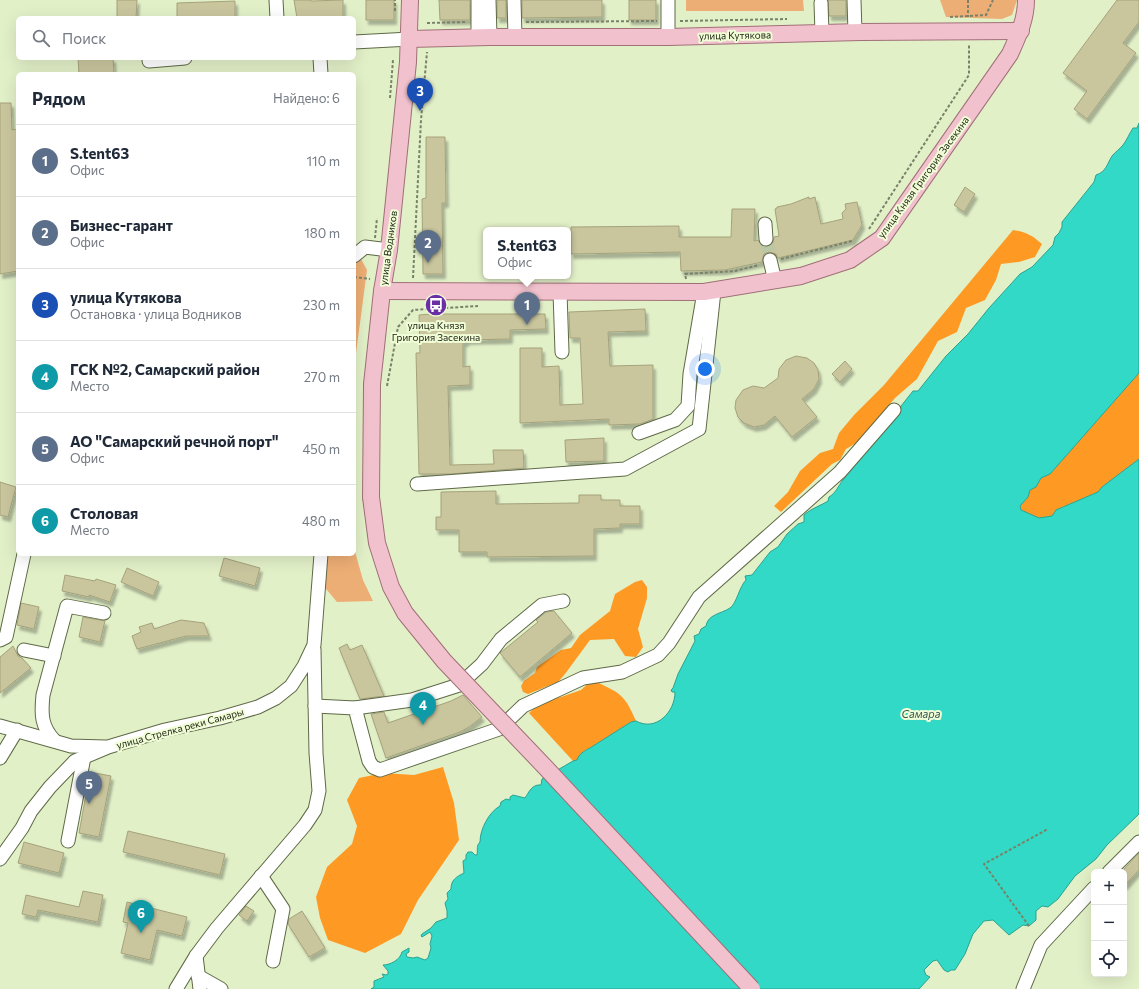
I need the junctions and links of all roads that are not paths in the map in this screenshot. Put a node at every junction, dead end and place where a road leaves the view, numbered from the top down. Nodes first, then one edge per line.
1 (276, 0) edge
2 (410, 0) edge
3 (478, 0) edge
4 (489, 0) edge
5 (514, 0) edge
6 (668, 0) edge
7 (854, 0) edge
8 (1026, 0) edge
9 (821, 3) dead end
10 (277, 16) edge
11 (514, 29) junction
12 (668, 29) junction
13 (1021, 31) junction
14 (482, 32) junction
15 (855, 32) junction
16 (822, 33) junction
17 (410, 39) junction
18 (356, 42) edge
19 (167, 60) edge
20 (320, 60) edge
21 (149, 62) dead end
22 (321, 72) edge
23 (765, 224) dead end
24 (766, 239) tunnel mouth
25 (389, 250) junction
26 (356, 254) edge
27 (770, 261) tunnel mouth
28 (774, 281) junction
29 (382, 291) junction
30 (560, 292) junction
31 (709, 292) junction
32 (562, 352) dead end
33 (894, 410) dead end
34 (639, 433) dead end
35 (417, 484) dead end
36 (24, 556) edge
37 (321, 556) edge
38 (563, 602) dead end
39 (104, 613) dead end
40 (0, 640) edge
41 (314, 645) junction
42 (24, 650) dead end
43 (54, 656) junction
44 (315, 706) junction
45 (355, 708) junction
46 (0, 726) edge
47 (17, 730) junction
48 (56, 741) junction
49 (108, 747) junction
50 (84, 757) junction
51 (0, 758) edge
52 (68, 841) dead end
53 (1139, 842) edge
54 (0, 859) edge
55 (1112, 869) edge
56 (261, 876) junction
57 (1091, 891) edge
58 (196, 956) junction
59 (273, 961) dead end
60 (198, 976) junction
61 (176, 989) edge
62 (200, 989) edge
63 (221, 989) edge
64 (752, 989) edge
65 (1023, 989) edge

1 - 10 street
2 - 17 main road, улица Водников
3 - 14 street
4 - 14 street
5 - 11 street
6 - 12 street
7 - 15 street
8 - 13 main road, улица Князя Григория Засекина
9 - 16 street
11 - 12 main road, улица Кутякова
11 - 14 main road, улица Кутякова
12 - 16 main road, улица Кутякова
13 - 15 main road, улица Кутякова
13 - 28 main road, улица Князя Григория Засекина
14 - 17 main road, улица Кутякова
15 - 16 main road, улица Кутякова
17 - 18 street, улица Кутякова
17 - 25 main road, улица Водников
19 - 21 street
20 - 22 street
23 - 24 street
25 - 26 street
25 - 29 main road, улица Водников
27 - 28 street
28 - 31 main road, улица Князя Григория Засекина
29 - 30 main road, улица Князя Григория Засекина
29 - 64 main road, улица Водников, bridge
30 - 31 main road, улица Князя Григория Засекина
30 - 32 street
31 - 34 street
31 - 35 street
33 - 45 street
36 - 40 street
37 - 41 street, улица Стрелка реки Самары
38 - 45 street
39 - 43 street
41 - 44 street
41 - 49 street, улица Стрелка реки Самары
42 - 43 street
43 - 48 street
44 - 45 street
44 - 56 street
46 - 47 street
47 - 48 street
47 - 51 street
48 - 49 street
49 - 50 street, улица Стрелка реки Самары
50 - 52 street
50 - 54 street, улица Стрелка реки Самары
53 - 55 street
56 - 58 street
56 - 59 street
57 - 65 street
58 - 60 street
58 - 61 street
60 - 62 street
60 - 63 street

